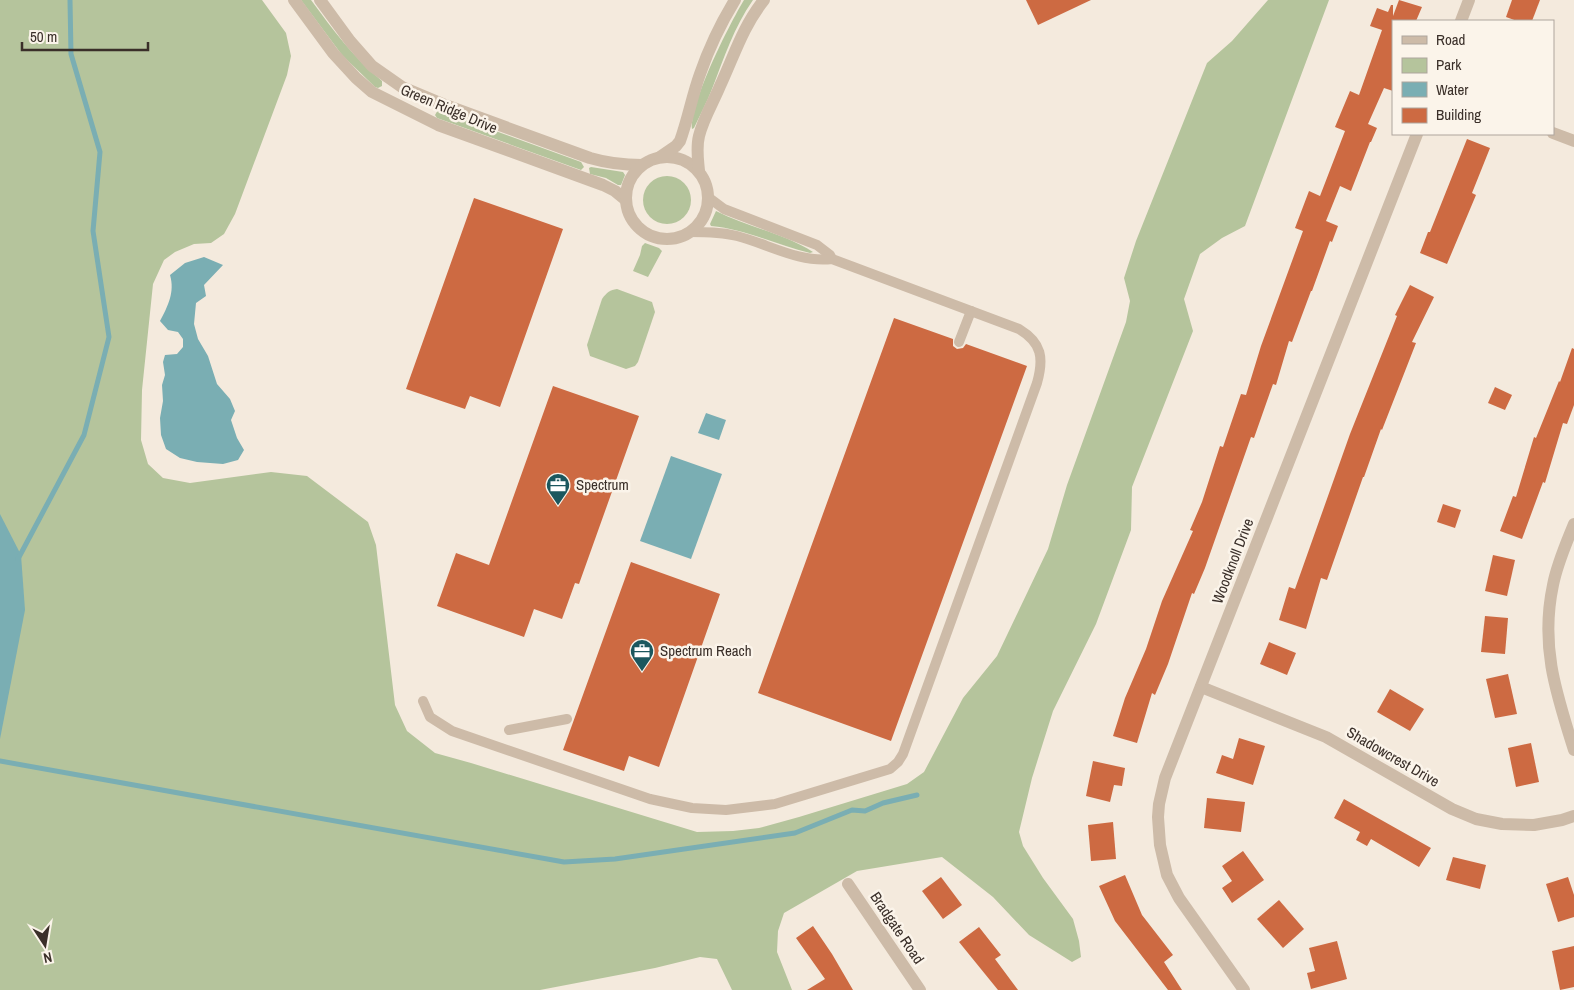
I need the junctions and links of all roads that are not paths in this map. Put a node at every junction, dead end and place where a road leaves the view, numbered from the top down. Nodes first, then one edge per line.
1 (294, 0) edge
2 (320, 0) edge
3 (735, 0) edge
4 (764, 0) edge
5 (1469, 0) edge
6 (1460, 20) edge
7 (1554, 133) edge
8 (1417, 135) edge
9 (1574, 141) edge
10 (660, 157) junction
11 (642, 165) junction
12 (699, 171) junction
13 (708, 197) junction
14 (626, 200) junction
15 (690, 232) junction
16 (832, 259) junction
17 (970, 311) junction
18 (959, 342) dead end
19 (1574, 524) edge
20 (1201, 687) junction
21 (423, 701) dead end
22 (567, 719) dead end
23 (509, 730) dead end
24 (1574, 750) edge
25 (1574, 816) edge
26 (848, 884) dead end
27 (920, 990) edge
28 (1244, 990) edge

1 - 14 street, Green Ridge Drive
2 - 11 street, Green Ridge Drive
3 - 10 street
4 - 12 street
5 - 6 street
7 - 9 street
8 - 20 street, Woodknoll Drive
10 - 11 street
10 - 12 street
11 - 14 street
12 - 13 street
13 - 15 street
13 - 16 lane
14 - 15 street
15 - 16 lane
16 - 17 lane
17 - 18 lane
17 - 21 lane
19 - 24 street
20 - 25 street, Shadowcrest Drive
20 - 28 street, Woodknoll Drive
22 - 23 lane
26 - 27 street, Bradgate Road

